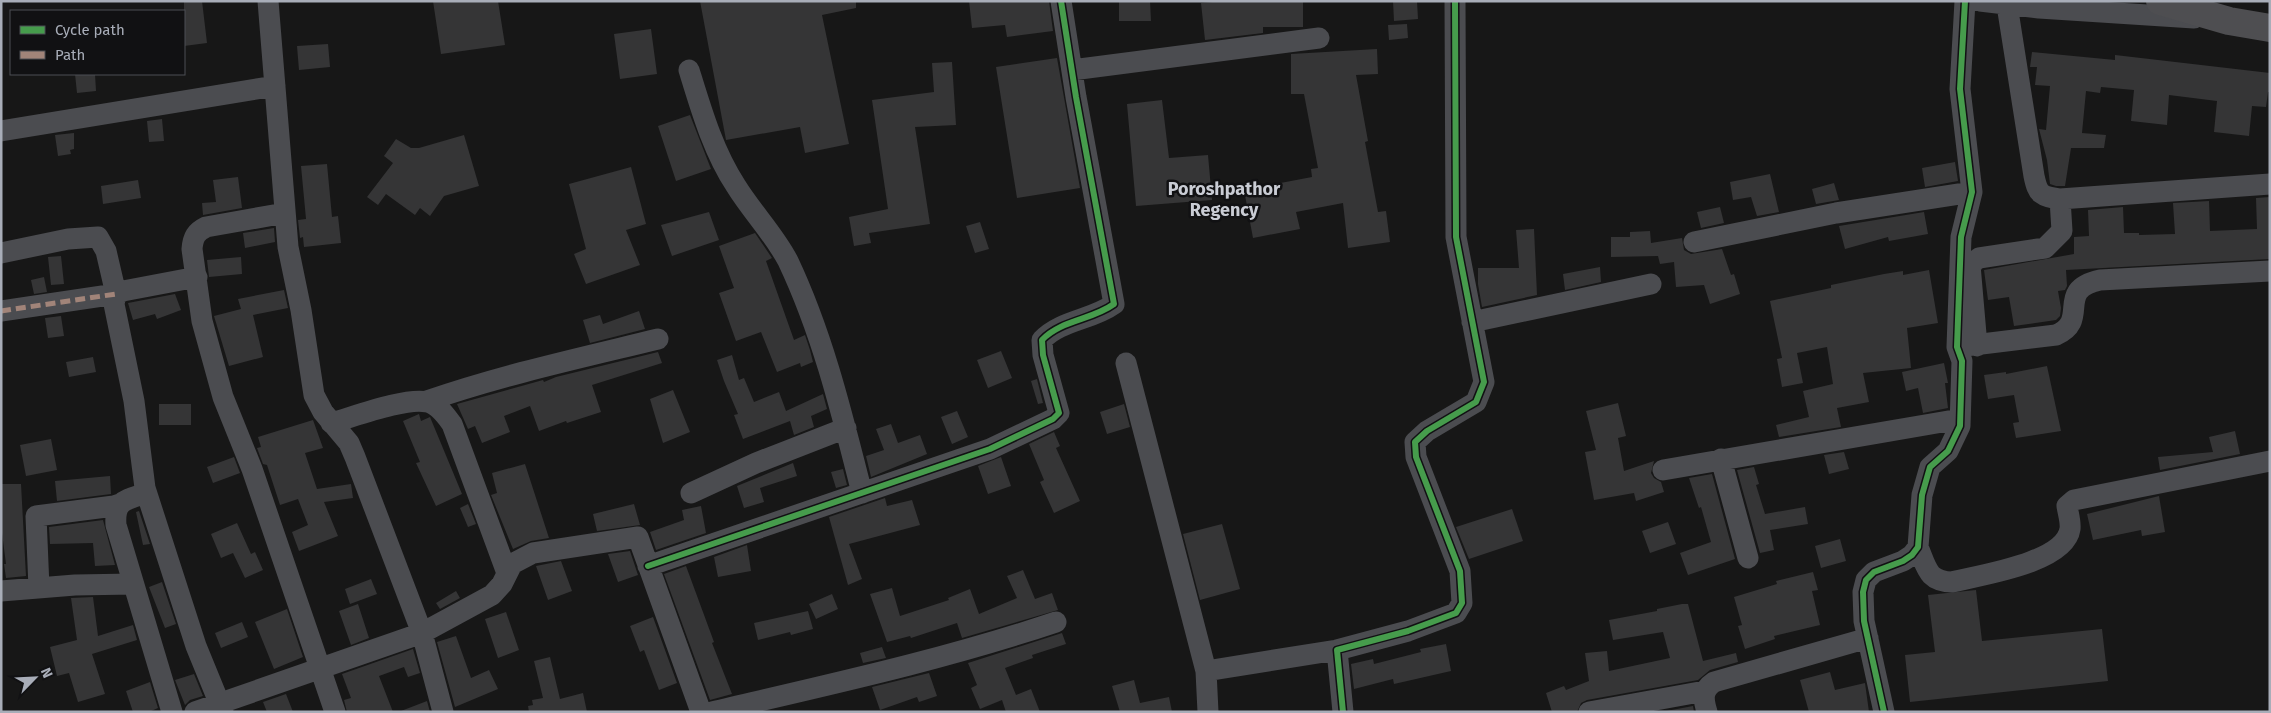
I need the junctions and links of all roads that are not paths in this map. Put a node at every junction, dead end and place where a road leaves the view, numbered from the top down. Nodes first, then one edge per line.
1 (268, 1) edge
2 (1061, 1) edge
3 (1455, 1) edge
4 (1965, 1) edge
5 (1980, 1) edge
6 (2160, 1) edge
7 (2007, 5) junction
8 (2138, 8) edge
9 (2229, 21) junction
10 (2270, 28) edge
11 (1319, 38) dead end
12 (689, 70) dead end
13 (1072, 70) junction
14 (275, 86) junction
15 (1, 131) edge
16 (2270, 184) edge
17 (1972, 192) junction
18 (2060, 199) junction
19 (285, 213) junction
20 (1694, 242) dead end
21 (1, 253) edge
22 (2270, 271) edge
23 (196, 278) junction
24 (1651, 284) dead end
25 (116, 294) junction
26 (1, 311) edge
27 (1472, 322) junction
28 (658, 339) dead end
29 (1967, 346) junction
30 (1126, 363) dead end
31 (427, 402) junction
32 (1960, 419) junction
33 (331, 423) junction
34 (846, 428) junction
35 (1721, 459) junction
36 (2270, 461) edge
37 (1663, 470) dead end
38 (146, 493) junction
39 (862, 493) junction
40 (691, 494) dead end
41 (120, 504) junction
42 (1918, 547) junction
43 (1748, 558) dead end
44 (648, 566) junction
45 (507, 573) junction
46 (133, 584) junction
47 (39, 588) junction
48 (1, 591) edge
49 (1056, 622) dead end
50 (422, 633) junction
51 (1868, 638) junction
52 (1337, 650) junction
53 (320, 668) junction
54 (1206, 671) junction
55 (1705, 691) junction
56 (222, 708) edge
57 (172, 712) edge
58 (195, 712) edge
59 (335, 712) edge
60 (443, 712) edge
61 (700, 712) edge
62 (712, 712) edge
63 (1208, 712) edge
64 (1343, 712) edge
65 (1589, 712) edge
66 (1707, 712) edge
67 (1884, 712) edge

1 - 14 street
2 - 13 street
3 - 27 street
4 - 17 street
5 - 7 street
6 - 9 highway
7 - 8 street
7 - 18 street
8 - 9 street
9 - 10 highway
11 - 13 street
12 - 34 street
13 - 39 street
14 - 15 street
14 - 19 street
16 - 18 street
17 - 20 street
17 - 29 street
18 - 29 street
19 - 23 street
19 - 33 street
21 - 25 street
22 - 29 street
23 - 25 street
23 - 53 street
24 - 27 street
25 - 26 street
25 - 38 street
27 - 52 street
28 - 31 street
29 - 32 street
30 - 54 street
31 - 33 street
31 - 45 street
32 - 35 street
32 - 42 street
33 - 50 street
34 - 39 street
34 - 40 street
35 - 37 street
35 - 43 street
36 - 42 street
38 - 41 street
38 - 56 street
39 - 44 street
41 - 46 street
41 - 47 street
42 - 51 street
44 - 45 street
44 - 61 street
45 - 50 street
46 - 47 street
46 - 57 street
47 - 48 street
49 - 62 street
50 - 53 street
50 - 60 street
51 - 55 street
51 - 67 street
52 - 54 street
52 - 64 street
53 - 56 street
53 - 59 street
54 - 63 street
55 - 65 street
55 - 66 street
56 - 58 street

